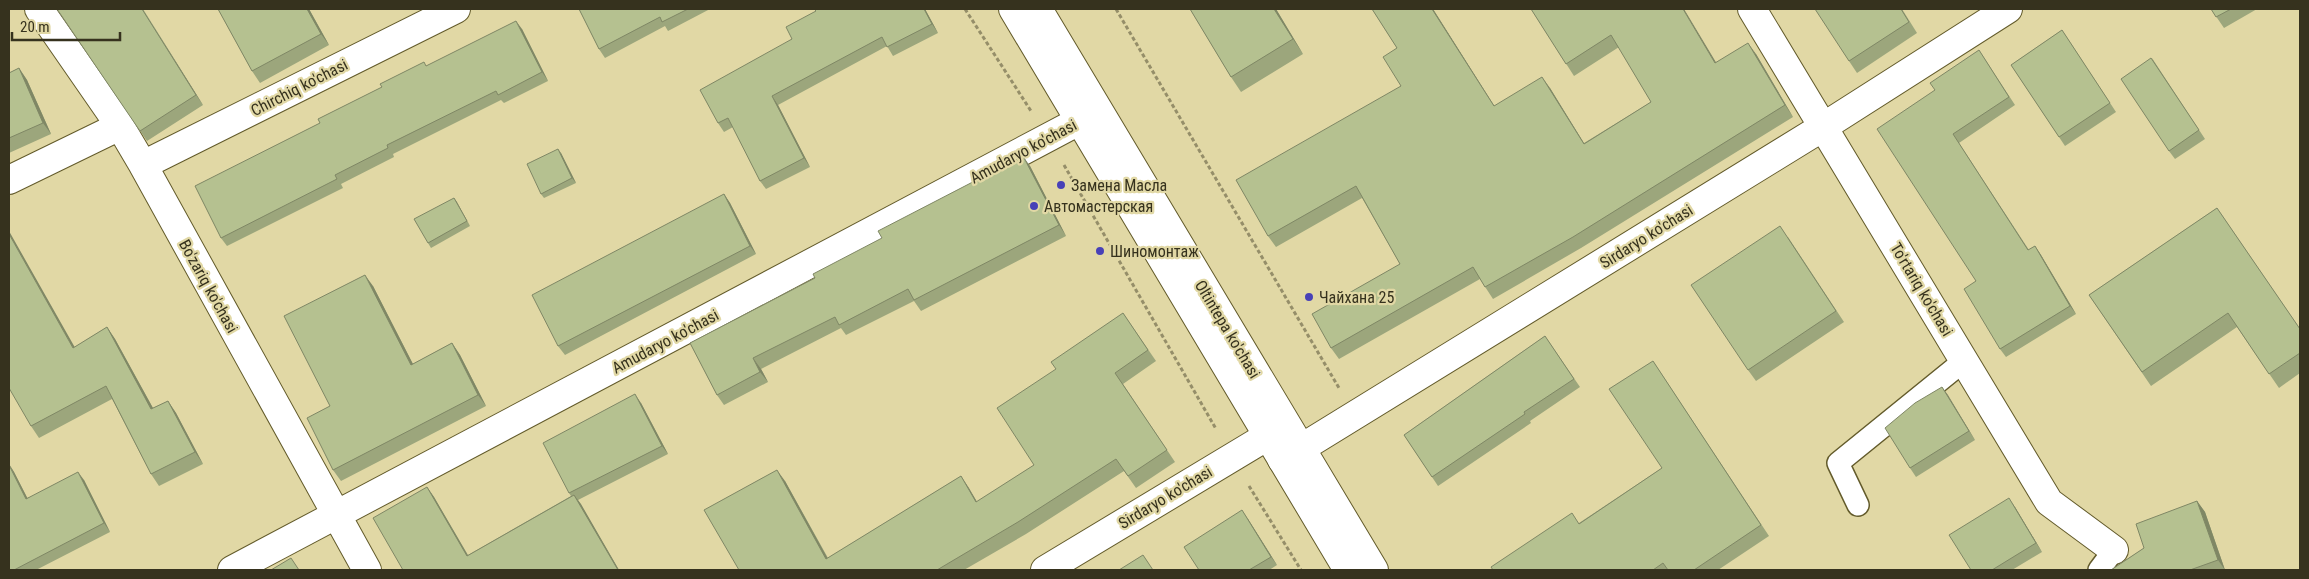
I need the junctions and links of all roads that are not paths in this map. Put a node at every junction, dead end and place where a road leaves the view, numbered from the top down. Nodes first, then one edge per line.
1 (39, 9) edge
2 (456, 9) edge
3 (1013, 9) edge
4 (1038, 9) edge
5 (1752, 9) edge
6 (2008, 9) edge
7 (1089, 116) junction
8 (120, 126) junction
9 (1823, 128) junction
10 (143, 165) junction
11 (9, 180) edge
12 (1965, 360) junction
13 (1276, 431) junction
14 (1291, 454) junction
15 (1858, 505) dead end
16 (335, 516) junction
17 (2106, 560) edge
18 (232, 570) edge
19 (367, 570) edge
20 (1045, 570) edge
21 (1348, 570) edge
22 (1374, 570) edge

1 - 8 street, Bo'zariq ko'chasi
2 - 10 street, Chirchiq ko'chasi
3 - 7 street, Oltintepa ko'chasi
4 - 7 street, Oltintepa ko'chasi
5 - 9 street, To'rtariq ko'chasi
6 - 9 street, Sirdaryo ko'chasi
7 - 13 street, Oltintepa ko'chasi
7 - 16 street, Amudaryo ko'chasi
8 - 10 street, Bo'zariq ko'chasi
8 - 11 street
9 - 12 street, To'rtariq ko'chasi
9 - 14 street, Sirdaryo ko'chasi
10 - 16 street, Bo'zariq ko'chasi
12 - 15 lane
12 - 17 street, To'rtariq ko'chasi
13 - 14 street, Oltintepa ko'chasi
13 - 20 street, Sirdaryo ko'chasi
14 - 21 street, Oltintepa ko'chasi
14 - 22 street, Oltintepa ko'chasi
16 - 18 street, Amudaryo ko'chasi
16 - 19 street, Bo'zariq ko'chasi

